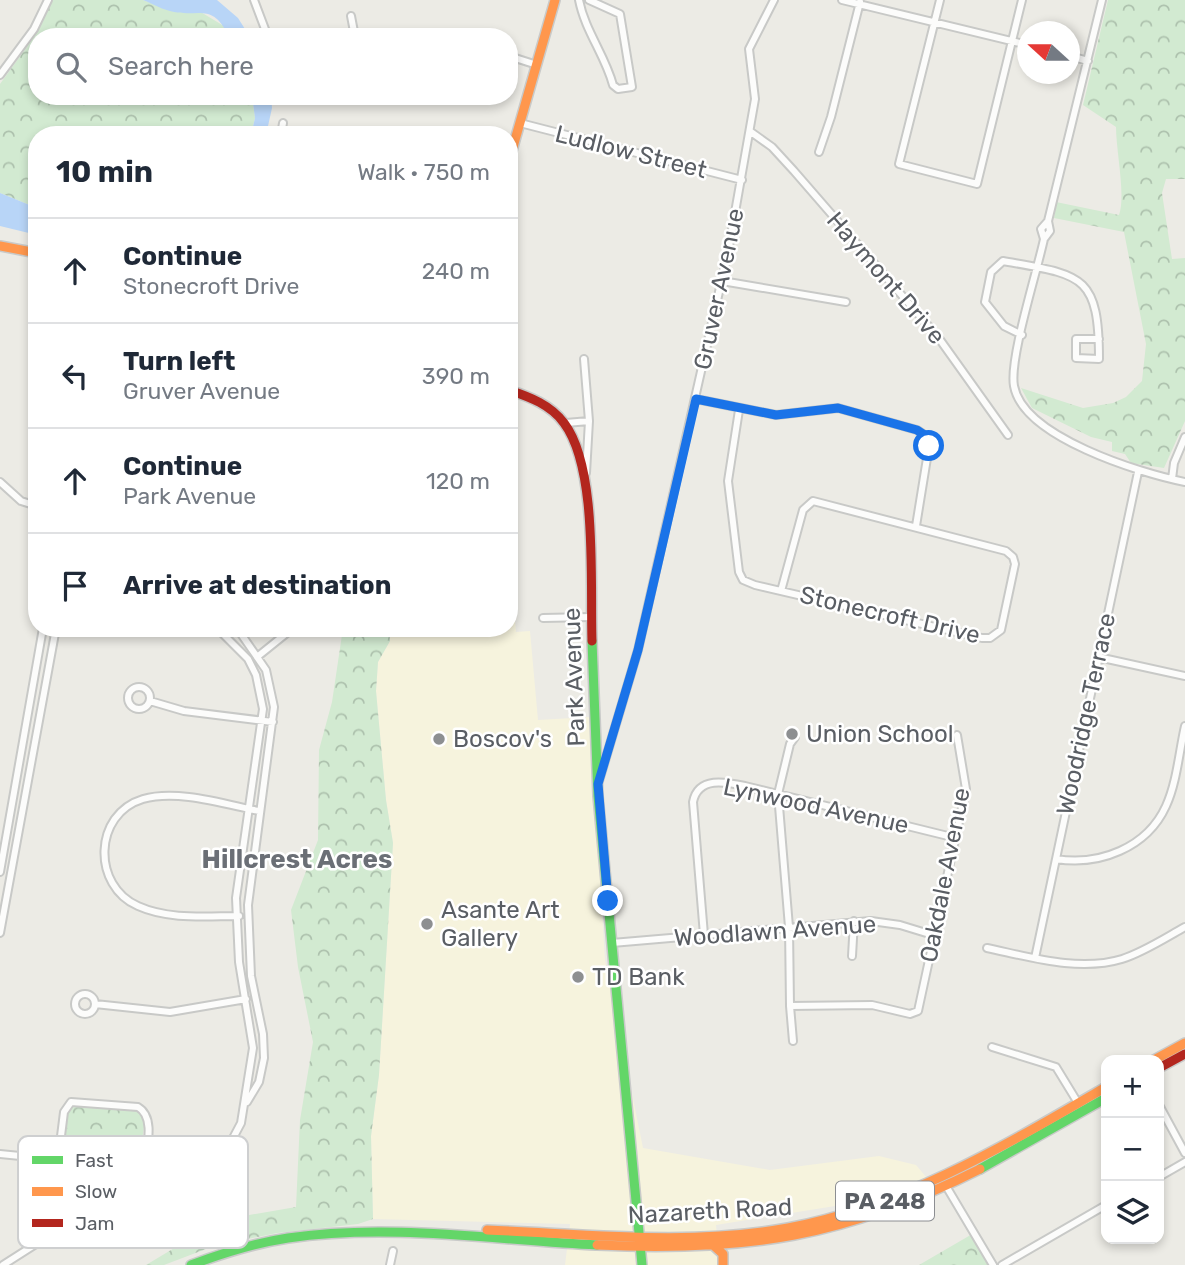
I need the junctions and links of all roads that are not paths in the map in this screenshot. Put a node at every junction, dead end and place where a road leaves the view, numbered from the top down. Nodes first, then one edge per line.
1 (48, 0) edge
2 (254, 0) edge
3 (555, 0) edge
4 (579, 0) edge
5 (589, 0) edge
6 (774, 0) edge
7 (842, 0) edge
8 (940, 0) edge
9 (1022, 0) edge
10 (1102, 0) edge
11 (860, 2) edge
12 (351, 16) dead end
13 (935, 21) junction
14 (34, 28) edge
15 (265, 28) edge
16 (353, 28) edge
17 (28, 37) edge
18 (1012, 41) junction
19 (1017, 42) edge
20 (518, 59) edge
21 (1080, 59) edge
22 (1088, 61) junction
23 (537, 65) junction
24 (0, 75) edge
25 (284, 123) dead end
26 (520, 123) junction
27 (283, 126) edge
28 (518, 130) edge
29 (751, 132) junction
30 (819, 152) dead end
31 (742, 180) junction
32 (0, 246) edge
33 (28, 251) edge
34 (1038, 267) junction
35 (722, 281) junction
36 (846, 303) dead end
37 (1022, 335) junction
38 (1099, 339) junction
39 (584, 359) dead end
40 (518, 394) edge
41 (696, 399) junction
42 (740, 410) junction
43 (589, 421) junction
44 (566, 423) junction
45 (1008, 435) dead end
46 (1185, 438) edge
47 (1138, 471) junction
48 (1172, 479) junction
49 (0, 482) edge
50 (586, 482) junction
51 (1185, 482) edge
52 (28, 503) edge
53 (916, 526) junction
54 (781, 591) junction
55 (591, 617) junction
56 (544, 618) dead end
57 (41, 637) edge
58 (53, 637) edge
59 (228, 637) edge
60 (244, 637) edge
61 (282, 637) edge
62 (258, 656) junction
63 (1098, 657) junction
64 (249, 661) junction
65 (1185, 676) edge
66 (150, 701) dead end
67 (261, 721) junction
68 (273, 722) junction
69 (1185, 726) edge
70 (957, 735) dead end
71 (795, 737) dead end
72 (598, 784) junction
73 (778, 794) junction
74 (247, 809) junction
75 (259, 811) junction
76 (956, 838) junction
77 (2, 848) edge
78 (15, 850) junction
79 (1056, 859) junction
80 (0, 872) edge
81 (247, 915) junction
82 (236, 916) junction
83 (854, 922) junction
84 (789, 927) junction
85 (1185, 927) edge
86 (0, 933) edge
87 (704, 935) junction
88 (936, 936) junction
89 (612, 943) junction
90 (987, 948) dead end
91 (852, 956) dead end
92 (1035, 958) junction
93 (255, 998) junction
94 (245, 1000) junction
95 (95, 1004) dead end
96 (790, 1006) junction
97 (793, 1041) dead end
98 (1185, 1043) edge
99 (992, 1047) dead end
100 (1185, 1054) edge
101 (1163, 1055) edge
102 (1164, 1066) edge
103 (1101, 1091) edge
104 (1101, 1100) edge
105 (247, 1102) junction
106 (1080, 1107) junction
107 (1164, 1114) edge
108 (61, 1136) edge
109 (147, 1136) edge
110 (233, 1136) edge
111 (1185, 1153) edge
112 (0, 1154) edge
113 (18, 1156) edge
114 (1185, 1162) edge
115 (1164, 1174) edge
116 (943, 1182) junction
117 (1101, 1208) edge
118 (640, 1240) junction
119 (708, 1244) junction
120 (248, 1246) edge
121 (30, 1248) edge
122 (240, 1248) edge
123 (393, 1251) dead end
124 (3, 1265) edge
125 (191, 1265) edge
126 (390, 1265) edge
127 (642, 1265) edge
128 (723, 1265) edge
129 (993, 1265) edge
130 (1002, 1265) edge

1 - 14 street
2 - 15 street
3 - 23 main road
4 - 5 street
6 - 29 street, Gruver Avenue
7 - 11 street
8 - 13 street
9 - 18 street
10 - 22 street
11 - 13 street
11 - 30 street
12 - 16 street
13 - 18 street
13 - 18 street
17 - 24 street
18 - 19 street
20 - 23 street
21 - 22 street
22 - 34 street
23 - 26 main road
25 - 27 street
26 - 28 main road
26 - 31 street, Ludlow Street
29 - 31 street, Gruver Avenue
29 - 45 street, Haymont Drive
31 - 35 street, Gruver Avenue
32 - 33 main road
34 - 37 street
34 - 37 street
34 - 38 street
35 - 36 street
35 - 41 street, Gruver Avenue
37 - 47 street
38 - 38 street
39 - 43 street, Park Avenue
40 - 44 main road
41 - 42 street
41 - 72 street, Gruver Avenue
42 - 53 street
42 - 54 street, Stonecroft Drive
43 - 44 street
43 - 50 street, Park Avenue
44 - 50 main road
46 - 48 street
47 - 48 street
47 - 63 street, Woodridge Terrace
48 - 51 street
49 - 52 street
50 - 55 main road, Park Avenue
53 - 54 street
53 - 54 street, Stonecroft Drive
55 - 56 street
55 - 72 main road, Park Avenue
57 - 77 street
58 - 78 street
59 - 64 street
60 - 62 street
61 - 62 street
62 - 64 street
62 - 68 street
63 - 65 street
63 - 79 street, Woodridge Terrace
64 - 67 street
66 - 67 street
67 - 68 street
67 - 74 street
68 - 75 street
69 - 79 street
70 - 76 street, Oakdale Avenue
71 - 73 street
72 - 89 main road, Park Avenue
73 - 76 street, Lynwood Avenue
73 - 84 street
73 - 87 street, Lynwood Avenue
74 - 75 street
74 - 82 street
74 - 82 street
75 - 81 street
76 - 88 street, Oakdale Avenue
77 - 78 street
77 - 80 street
78 - 86 street
79 - 92 street, Woodridge Terrace
81 - 82 street
81 - 93 street
82 - 94 street
83 - 84 street, Woodlawn Avenue
83 - 88 street, Woodlawn Avenue
83 - 91 street
84 - 87 street, Woodlawn Avenue
84 - 96 street
85 - 92 street
87 - 89 street, Woodlawn Avenue
88 - 96 street, Oakdale Avenue
89 - 118 main road, Park Avenue
90 - 92 street
93 - 94 street
93 - 105 street
94 - 95 street
94 - 105 street
96 - 97 street
98 - 101 main road
99 - 106 street
100 - 102 main road
103 - 106 main road, Nazareth Road / PA 248
104 - 106 main road, Nazareth Road / PA 248
105 - 110 street
106 - 116 main road, Nazareth Road / PA 248
107 - 111 street
108 - 109 street
112 - 113 street
114 - 115 street
116 - 118 main road, Nazareth Road / PA 248
116 - 119 main road, Nazareth Road / PA 248
116 - 129 street
117 - 130 street
118 - 119 main road, Nazareth Road / PA 248
118 - 120 main road, Nazareth Road / PA 248
118 - 127 main road, Park Avenue
119 - 128 main road
121 - 124 street
122 - 125 main road, Nazareth Road / PA 248
123 - 126 street

